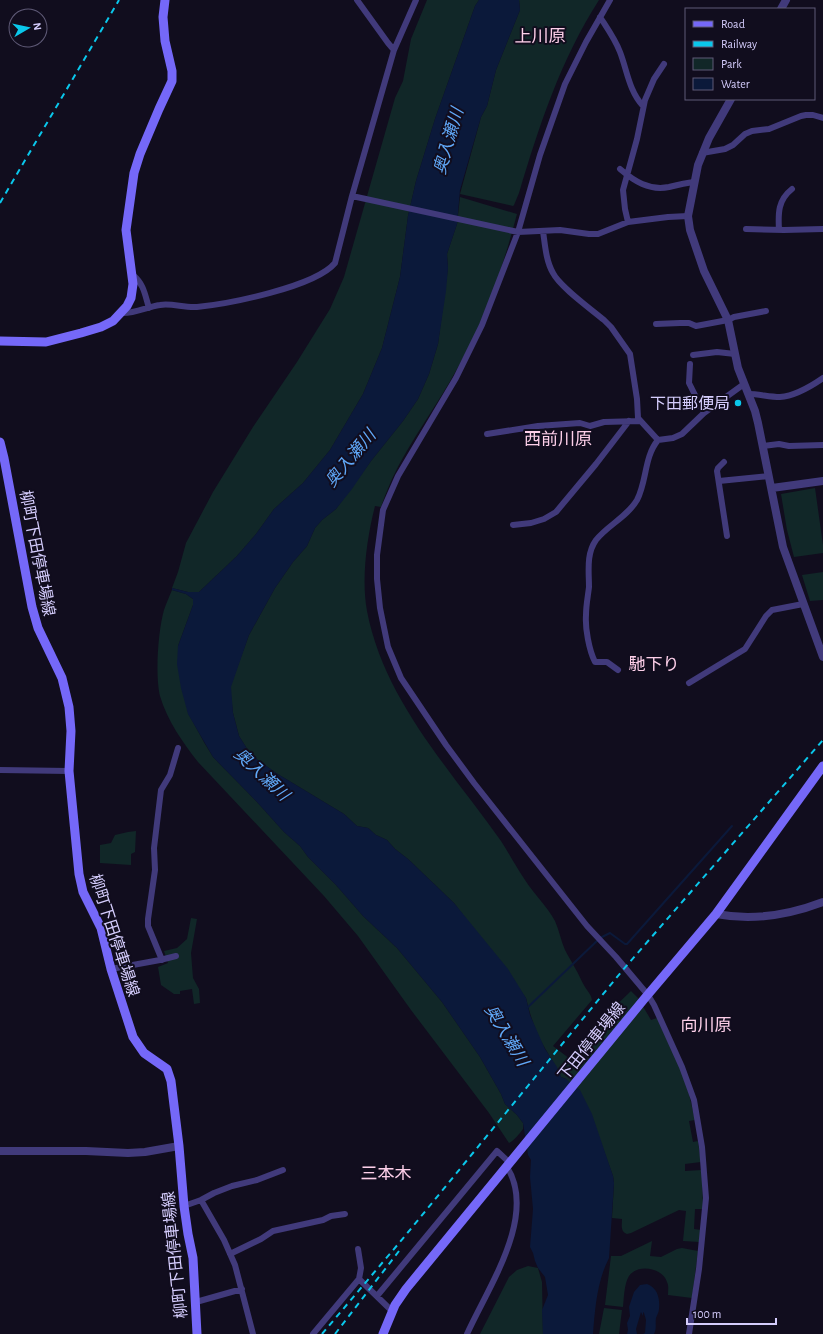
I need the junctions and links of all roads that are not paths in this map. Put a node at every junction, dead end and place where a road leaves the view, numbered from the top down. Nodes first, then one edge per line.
1 (165, 0) edge
2 (357, 0) edge
3 (416, 0) edge
4 (610, 0) edge
5 (600, 17) junction
6 (394, 50) junction
7 (664, 64) dead end
8 (729, 100) edge
9 (643, 106) junction
10 (823, 118) edge
11 (702, 153) junction
12 (620, 169) dead end
13 (627, 175) junction
14 (694, 182) junction
15 (792, 189) dead end
16 (355, 196) junction
17 (688, 216) junction
18 (628, 222) junction
19 (746, 229) dead end
20 (823, 229) edge
21 (779, 230) junction
22 (543, 231) junction
23 (516, 232) junction
24 (133, 275) junction
25 (149, 308) junction
26 (766, 311) dead end
27 (121, 313) junction
28 (728, 320) junction
29 (656, 324) dead end
30 (0, 341) edge
31 (735, 354) junction
32 (693, 355) dead end
33 (690, 364) dead end
34 (823, 380) edge
35 (744, 384) junction
36 (748, 394) junction
37 (704, 413) junction
38 (640, 421) junction
39 (629, 422) junction
40 (487, 434) dead end
41 (658, 440) junction
42 (0, 442) edge
43 (823, 445) edge
44 (763, 446) junction
45 (724, 462) dead end
46 (769, 476) junction
47 (719, 481) junction
48 (823, 481) edge
49 (772, 488) junction
50 (513, 525) dead end
51 (727, 536) dead end
52 (803, 604) junction
53 (823, 657) edge
54 (618, 670) dead end
55 (689, 683) dead end
56 (178, 748) dead end
57 (823, 766) edge
58 (0, 770) edge
59 (69, 771) junction
60 (823, 902) edge
61 (716, 914) junction
62 (176, 956) dead end
63 (162, 960) junction
64 (111, 969) junction
65 (647, 996) junction
66 (179, 1146) junction
67 (0, 1151) edge
68 (511, 1162) junction
69 (283, 1170) dead end
70 (201, 1200) junction
71 (184, 1206) junction
72 (345, 1214) dead end
73 (358, 1249) dead end
74 (230, 1254) junction
75 (359, 1280) junction
76 (242, 1289) junction
77 (376, 1296) junction
78 (196, 1302) junction
79 (392, 1311) junction
80 (197, 1334) edge
81 (253, 1334) edge
82 (313, 1334) edge
83 (383, 1334) edge
84 (467, 1334) edge
85 (689, 1334) edge

1 - 24 main road
2 - 6 street
3 - 6 street
4 - 5 street
5 - 9 street
5 - 23 street
6 - 16 street
7 - 9 street
8 - 11 street
9 - 13 street
10 - 11 street
11 - 14 street
12 - 13 street
13 - 14 street
13 - 18 street
14 - 17 street
15 - 21 street
16 - 23 street
16 - 25 street
17 - 18 street
17 - 28 street
18 - 22 street
19 - 21 street
20 - 21 street
22 - 23 street
22 - 38 street
23 - 65 street
24 - 25 street
24 - 27 main road
25 - 27 street
26 - 28 street
27 - 30 main road
28 - 29 street
28 - 31 street
31 - 32 street
31 - 35 street
33 - 37 street
34 - 36 street
35 - 36 street
35 - 37 street
36 - 44 street
37 - 41 street
38 - 39 street
38 - 41 street
39 - 40 street
39 - 50 street
41 - 54 street
42 - 59 main road, 柳町下田停車場線
43 - 44 street
44 - 46 street
45 - 47 street
46 - 47 street
46 - 49 street
47 - 51 street
48 - 49 street
49 - 52 street
52 - 53 street
52 - 55 street
56 - 63 street
57 - 61 main road, 下田停車場線
58 - 59 street
59 - 64 main road, 柳町下田停車場線
60 - 61 street
61 - 65 main road, 下田停車場線
62 - 63 street
63 - 64 street
64 - 66 main road, 柳町下田停車場線
65 - 68 main road, 下田停車場線
65 - 85 street
66 - 67 street
66 - 71 main road, 柳町下田停車場線
68 - 77 street
68 - 79 main road, 下田停車場線
68 - 84 street
69 - 70 street
70 - 71 street
70 - 74 street
71 - 78 main road, 柳町下田停車場線
72 - 74 street
73 - 75 street
74 - 76 street
75 - 77 street
75 - 82 street
76 - 78 street
76 - 81 street
77 - 79 street
78 - 80 main road, 柳町下田停車場線
79 - 83 main road, 下田停車場線

